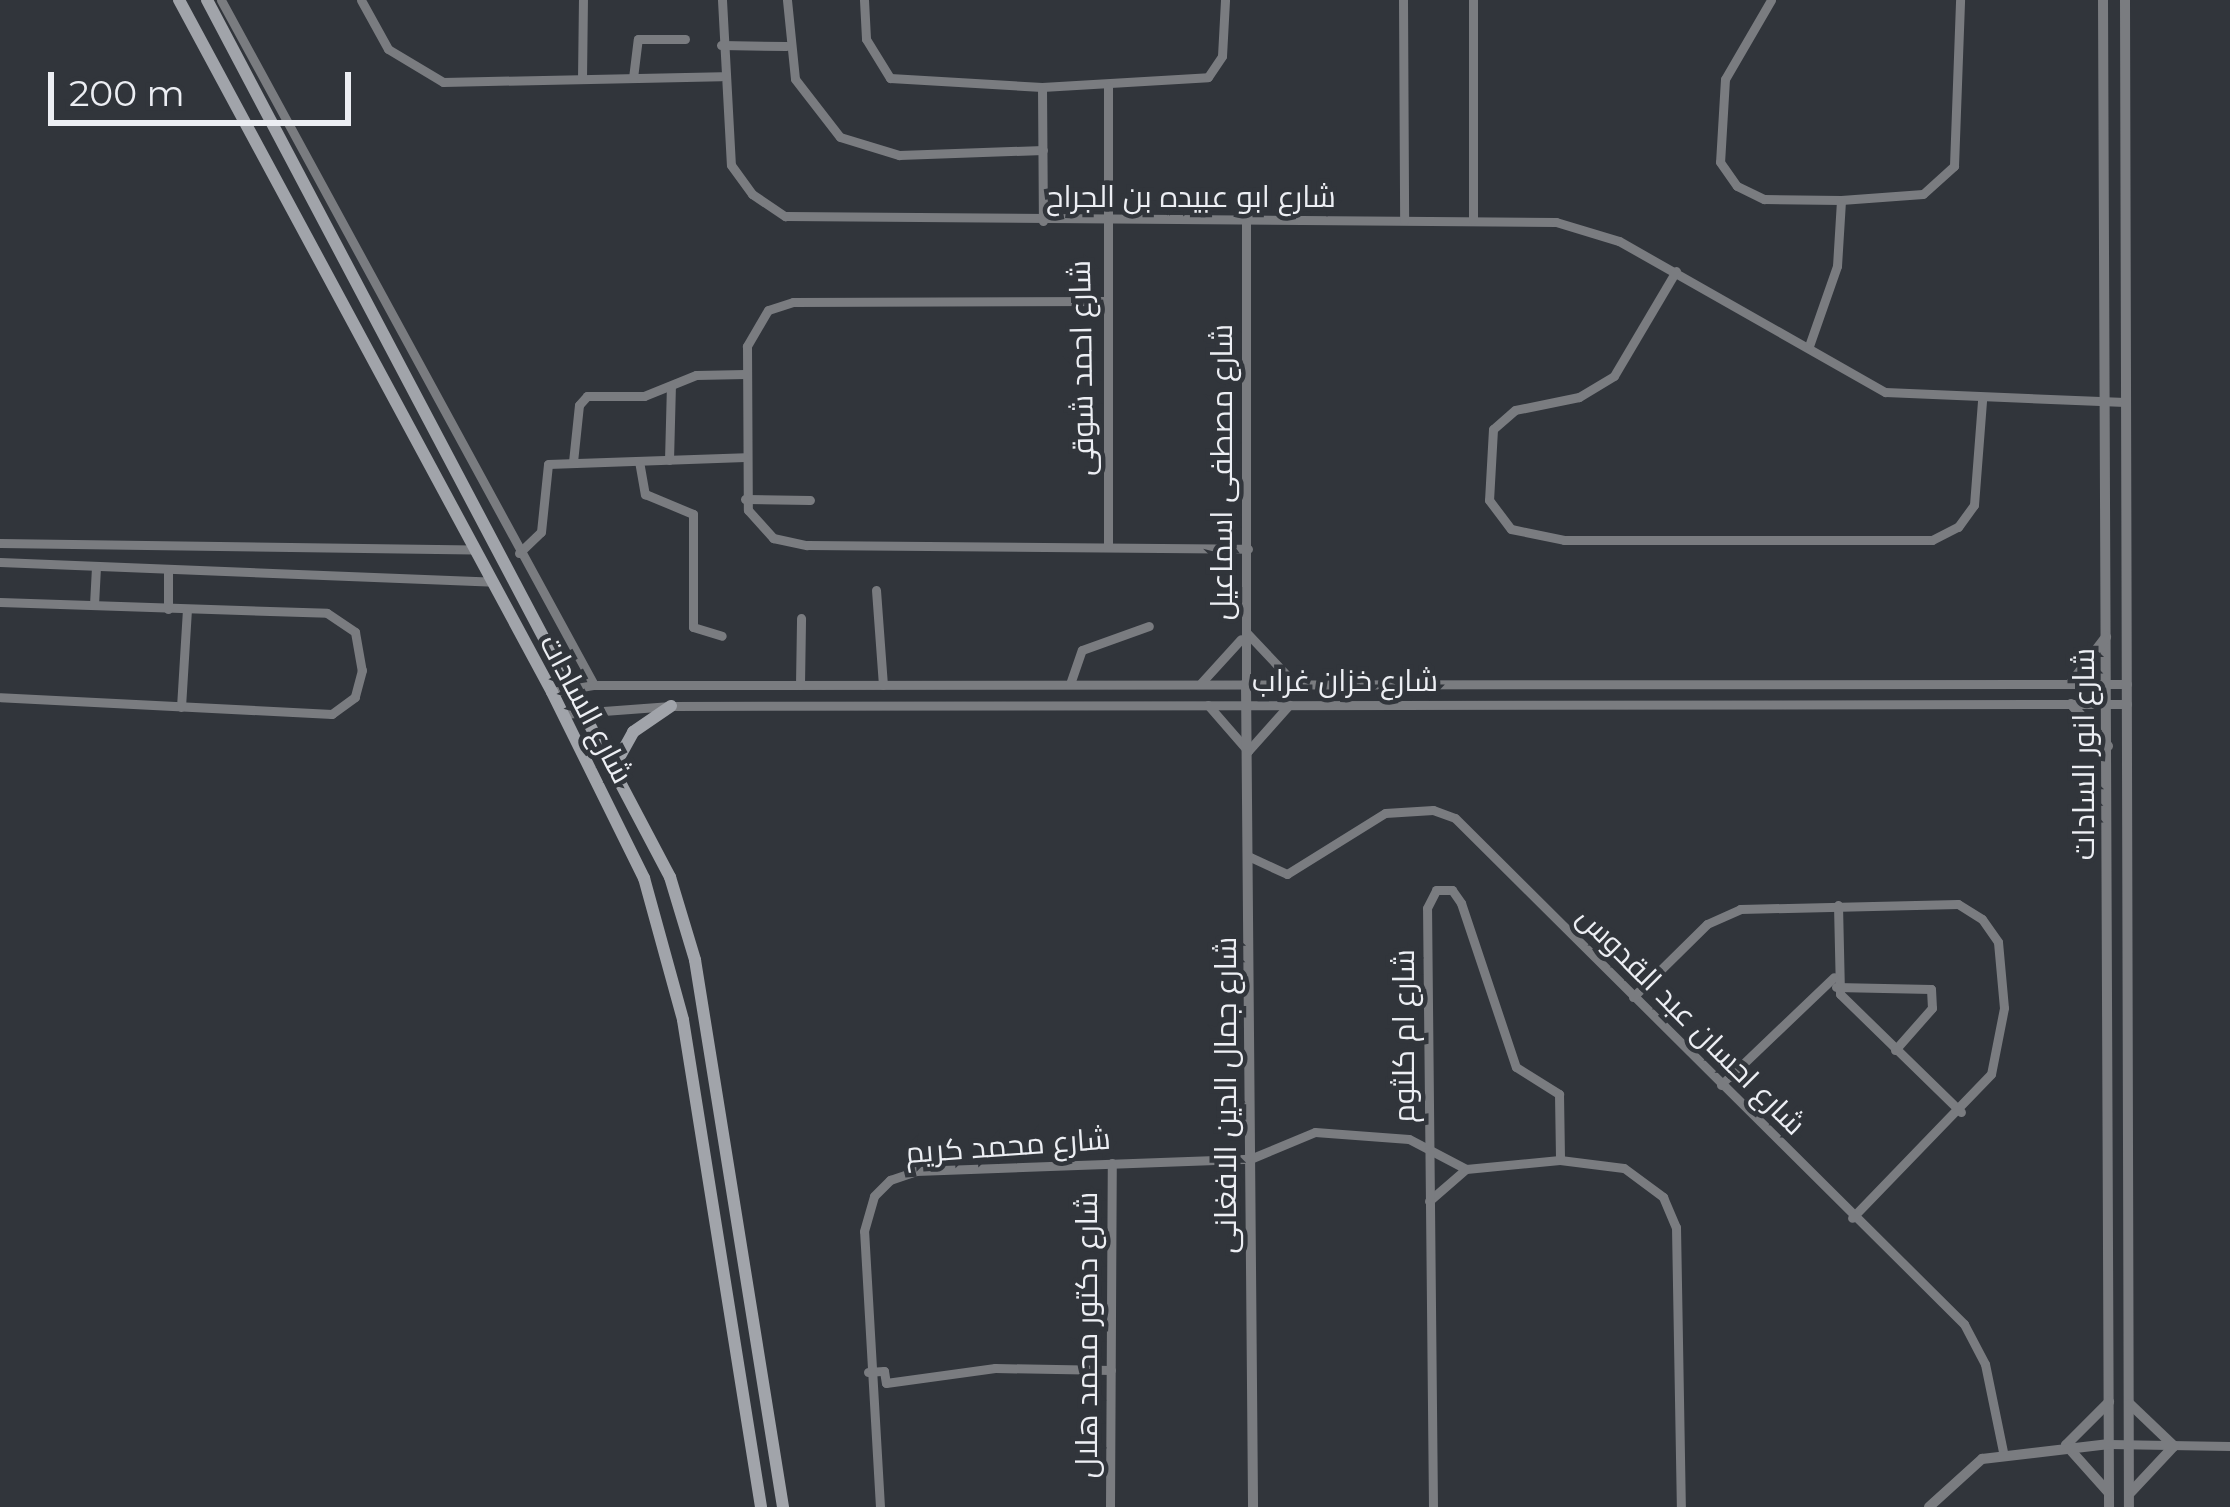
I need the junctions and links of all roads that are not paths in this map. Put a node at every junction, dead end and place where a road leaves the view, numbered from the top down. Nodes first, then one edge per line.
1 (179, 0) edge
2 (206, 0) edge
3 (221, 0) edge
4 (361, 0) edge
5 (583, 0) edge
6 (722, 0) edge
7 (787, 0) edge
8 (865, 0) edge
9 (1226, 0) edge
10 (1402, 0) edge
11 (1473, 0) edge
12 (1771, 0) edge
13 (1960, 0) edge
14 (2103, 0) edge
15 (2125, 0) edge
16 (685, 39) dead end
17 (722, 45) junction
18 (786, 46) junction
19 (722, 76) junction
20 (633, 78) junction
21 (582, 80) junction
22 (1042, 87) junction
23 (1108, 87) junction
24 (1042, 150) junction
25 (1841, 200) junction
26 (1405, 220) junction
27 (1473, 220) junction
28 (1043, 221) junction
29 (1105, 221) junction
30 (1246, 221) junction
31 (1676, 271) junction
32 (1105, 301) junction
33 (1809, 346) junction
34 (745, 374) junction
35 (671, 386) junction
36 (1982, 400) junction
37 (2125, 402) junction
38 (2109, 403) junction
39 (746, 457) junction
40 (639, 460) junction
41 (669, 460) junction
42 (573, 462) junction
43 (745, 499) junction
44 (810, 500) dead end
45 (0, 543) edge
46 (1108, 544) junction
47 (1248, 549) junction
48 (472, 550) junction
49 (519, 553) junction
50 (0, 562) edge
51 (95, 567) junction
52 (168, 572) junction
53 (488, 582) junction
54 (876, 590) dead end
55 (0, 602) edge
56 (94, 605) junction
57 (168, 609) junction
58 (187, 610) junction
59 (800, 618) dead end
60 (1149, 626) dead end
61 (1245, 628) junction
62 (2107, 634) junction
63 (722, 636) dead end
64 (1246, 683) junction
65 (1724, 683) junction
66 (2071, 683) junction
67 (2108, 683) junction
68 (1070, 684) junction
69 (1198, 684) junction
70 (1295, 684) junction
71 (2127, 684) junction
72 (594, 685) junction
73 (800, 685) junction
74 (883, 685) junction
75 (574, 687) junction
76 (552, 692) junction
77 (0, 698) edge
78 (2071, 704) junction
79 (2127, 704) junction
80 (1208, 705) junction
81 (1246, 705) junction
82 (1289, 705) junction
83 (1725, 705) junction
84 (2108, 705) junction
85 (670, 706) junction
86 (181, 707) junction
87 (587, 711) junction
88 (562, 714) junction
89 (2108, 747) junction
90 (1248, 751) junction
91 (615, 765) junction
92 (1248, 856) junction
93 (1838, 904) junction
94 (1836, 982) junction
95 (1633, 997) junction
96 (1895, 1050) junction
97 (1721, 1085) junction
98 (1961, 1112) junction
99 (1428, 1149) junction
100 (1250, 1159) junction
101 (1560, 1160) junction
102 (1112, 1163) junction
103 (1466, 1169) junction
104 (1429, 1202) junction
105 (1852, 1218) junction
106 (1112, 1370) junction
107 (868, 1372) junction
108 (2111, 1399) junction
109 (2128, 1401) junction
110 (2109, 1444) junction
111 (2128, 1444) junction
112 (2066, 1445) junction
113 (2174, 1446) junction
114 (2230, 1446) edge
115 (2003, 1452) junction
116 (2109, 1501) edge
117 (2129, 1501) edge
118 (761, 1507) edge
119 (783, 1507) edge
120 (880, 1507) edge
121 (1110, 1507) edge
122 (1253, 1507) edge
123 (1432, 1507) edge
124 (1681, 1507) edge
125 (1928, 1507) edge

1 - 48 main road, شارع السادات
2 - 75 main road, شارع السادات
3 - 49 street
4 - 21 street
5 - 21 street
6 - 17 street, شارع ابو عبيده بن الجراح
7 - 18 street
8 - 22 street
9 - 23 street
10 - 26 street
11 - 27 street
12 - 25 street
13 - 25 street
14 - 38 street, شارع انور السادات
15 - 37 street, شارع انور السادات
16 - 20 street
17 - 18 street
17 - 19 street, شارع ابو عبيده بن الجراح
18 - 24 street
19 - 20 street
19 - 28 street, شارع ابو عبيده بن الجراح
20 - 21 street
22 - 23 street
22 - 24 street
23 - 29 street, شارع احمد شوقى
24 - 28 street
25 - 33 street
26 - 27 street, شارع ابو عبيده بن الجراح
26 - 30 street, شارع ابو عبيده بن الجراح
27 - 31 street, شارع ابو عبيده بن الجراح
28 - 29 street, شارع ابو عبيده بن الجراح
29 - 30 street, شارع ابو عبيده بن الجراح
29 - 32 street, شارع احمد شوقى
30 - 47 street, شارع مصطفى اسماعيل
31 - 33 street, شارع ابو عبيده بن الجراح
31 - 36 street
32 - 34 street
32 - 46 street, شارع احمد شوقى
33 - 36 street, شارع ابو عبيده بن الجراح
34 - 35 street
34 - 39 street
35 - 41 street
35 - 42 street
36 - 38 street, شارع ابو عبيده بن الجراح
37 - 38 street, شارع ابو عبيده بن الجراح
37 - 71 street, شارع انور السادات
38 - 62 street, شارع انور السادات
39 - 41 street
39 - 43 street
40 - 41 street
40 - 42 street
40 - 63 street
42 - 49 street
43 - 44 street
43 - 46 street
45 - 48 street
46 - 47 street
47 - 61 street, شارع مصطفى اسماعيل
48 - 53 main road, شارع السادات
49 - 72 street
50 - 51 street
51 - 52 street
51 - 56 street
52 - 53 street
52 - 57 street
53 - 76 main road, شارع السادات
54 - 74 street
55 - 56 street
56 - 57 street
57 - 58 street
58 - 86 street
58 - 86 street
59 - 73 street
60 - 68 street
61 - 64 street, شارع مصطفى اسماعيل
61 - 69 street
61 - 70 street
62 - 66 street
62 - 67 street, شارع انور السادات
64 - 69 street, شارع خزان غراب
64 - 70 street, شارع خزان غراب
64 - 81 street, شارع جمال الدين الافغانى
65 - 66 street, شارع خزان غراب
65 - 70 street, شارع خزان غراب
65 - 83 street
66 - 67 street, شارع خزان غراب
67 - 71 street, شارع خزان غراب
67 - 84 street, شارع انور السادات
68 - 69 street, شارع خزان غراب
68 - 74 street, شارع خزان غراب
71 - 79 street, شارع انور السادات
72 - 73 street, شارع خزان غراب
72 - 75 street, شارع خزان غراب
73 - 74 street, شارع خزان غراب
75 - 76 street, شارع خزان غراب
75 - 87 main road, شارع السادات
76 - 88 main road, شارع السادات
77 - 86 street
78 - 83 street, شارع خزان غراب
78 - 84 street, شارع خزان غراب
78 - 89 street
79 - 84 street, شارع خزان غراب
79 - 109 street, شارع انور السادات
80 - 81 street, شارع خزان غراب
80 - 85 street, شارع خزان غراب
80 - 90 street
81 - 82 street, شارع خزان غراب
81 - 90 street, شارع جمال الدين الافغانى
82 - 83 street, شارع خزان غراب
82 - 90 street
84 - 89 street, شارع انور السادات
85 - 87 street, شارع خزان غراب
85 - 91 main road
87 - 88 street, شارع خزان غراب
87 - 91 main road, شارع السادات
88 - 118 main road, شارع السادات
89 - 108 street, شارع انور السادات
90 - 92 street, شارع جمال الدين الافغانى
91 - 119 main road, شارع السادات
92 - 95 street, شارع احسان عبد القدوس
92 - 100 street, شارع جمال الدين الافغانى
93 - 94 street
93 - 95 street
93 - 98 street
94 - 96 street
94 - 96 street
94 - 97 street
95 - 97 street, شارع احسان عبد القدوس
96 - 98 street
97 - 105 street, شارع احسان عبد القدوس
98 - 105 street
99 - 100 street
99 - 101 street, شارع ام كلثوم
99 - 103 street
99 - 104 street, شارع ام كلثوم
100 - 102 street, شارع محمد كريم
100 - 122 street, شارع جمال الدين الافغانى
101 - 103 street
101 - 124 street
102 - 106 street, شارع دكتور محمد هلال
102 - 107 street, شارع محمد كريم
103 - 104 street
104 - 123 street, شارع ام كلثوم
105 - 115 street, شارع احسان عبد القدوس
106 - 107 street
106 - 121 street, شارع دكتور محمد هلال
107 - 120 street, شارع محمد كريم
108 - 110 street, شارع انور السادات
108 - 112 street
109 - 111 street, شارع انور السادات
109 - 113 street
110 - 111 street
110 - 112 street
110 - 116 street, شارع انور السادات
111 - 113 street
111 - 117 street, شارع انور السادات
112 - 115 street
112 - 116 street
113 - 114 street
113 - 117 street
115 - 125 street

